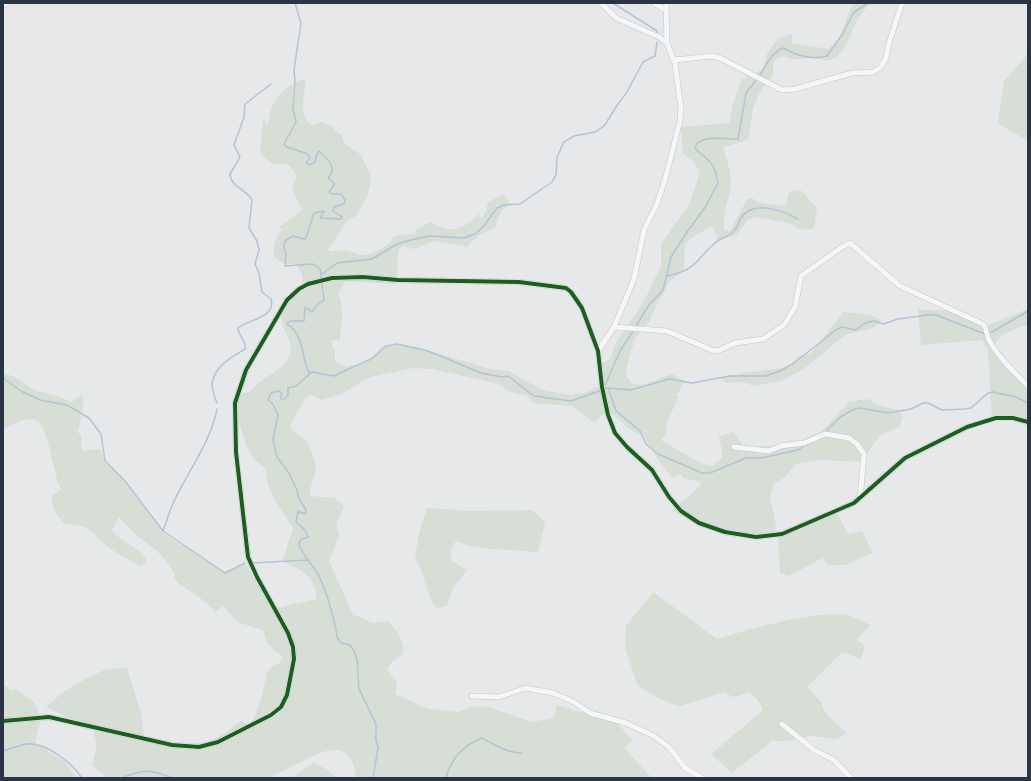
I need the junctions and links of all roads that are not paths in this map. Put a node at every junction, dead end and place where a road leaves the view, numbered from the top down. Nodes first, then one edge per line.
1 (8, 3) edge
2 (601, 3) edge
3 (654, 3) edge
4 (666, 3) edge
5 (902, 3) edge
6 (3, 5) edge
7 (666, 10) junction
8 (667, 43) junction
9 (674, 60) junction
10 (614, 327) junction
11 (598, 351) junction
12 (1028, 386) edge
13 (1028, 422) edge
14 (734, 447) dead end
15 (860, 499) junction
16 (472, 696) dead end
17 (3, 721) edge
18 (782, 724) dead end
19 (702, 778) edge
20 (851, 778) edge

1 - 6 street
2 - 8 street
3 - 7 street
4 - 7 street
5 - 9 street
7 - 8 street
8 - 9 street
9 - 10 street
10 - 11 street
10 - 12 street
11 - 15 street
11 - 17 street
13 - 15 street
14 - 15 street
16 - 19 street
18 - 20 street

